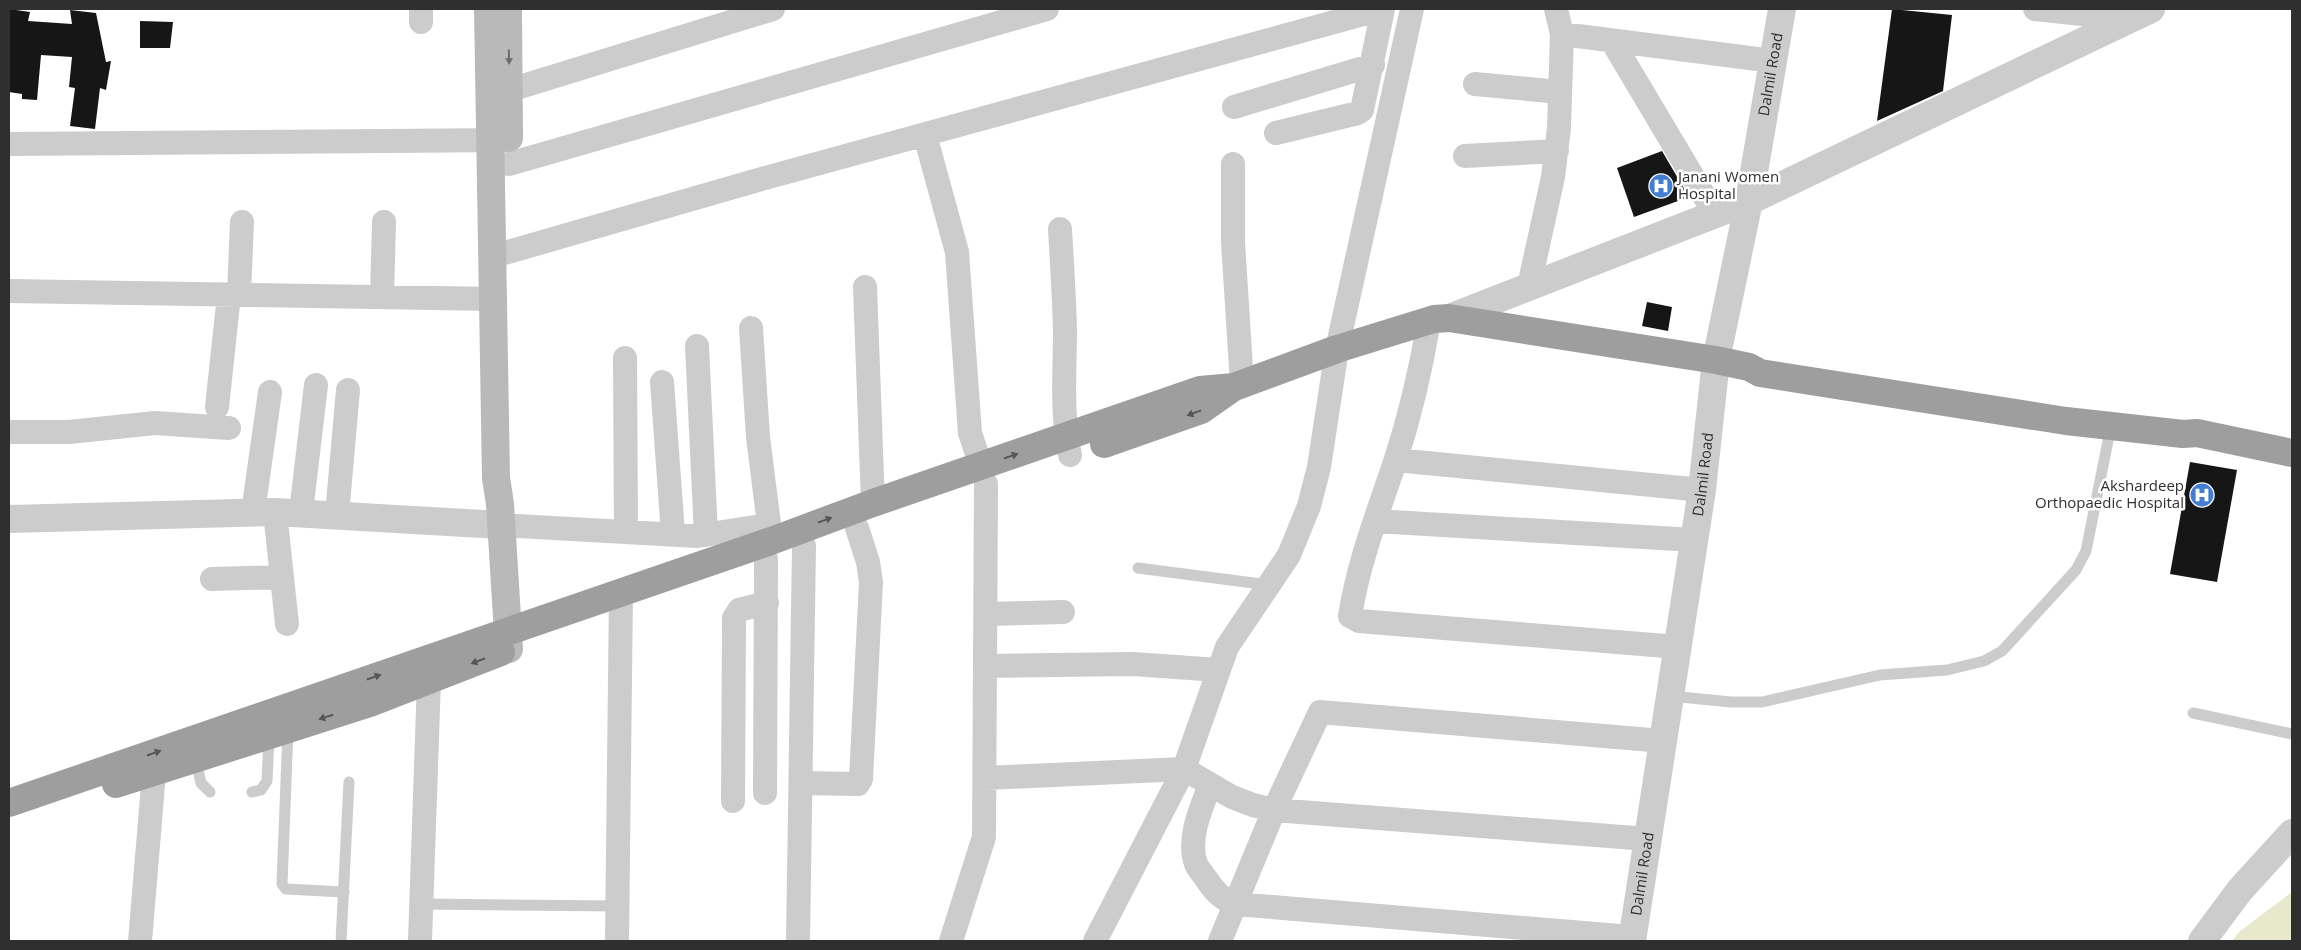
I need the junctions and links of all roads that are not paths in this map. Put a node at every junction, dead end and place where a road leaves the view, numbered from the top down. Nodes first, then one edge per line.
1 (488, 9) edge
2 (508, 9) edge
3 (773, 9) edge
4 (1047, 9) edge
5 (1383, 9) edge
6 (1412, 9) edge
7 (1556, 9) edge
8 (1782, 9) edge
9 (2035, 9) edge
10 (2140, 14) edge
11 (1562, 34) junction
12 (1612, 41) junction
13 (1773, 61) junction
14 (1373, 65) junction
15 (1475, 84) dead end
16 (510, 90) junction
17 (1560, 92) junction
18 (1234, 107) dead end
19 (1276, 133) dead end
20 (925, 135) junction
21 (9, 144) edge
22 (503, 148) junction
23 (1557, 150) junction
24 (1465, 156) dead end
25 (1233, 164) dead end
26 (1749, 201) junction
27 (1716, 214) junction
28 (242, 222) dead end
29 (384, 222) dead end
30 (1060, 229) dead end
31 (501, 254) junction
32 (1529, 286) junction
33 (865, 287) dead end
34 (9, 291) edge
35 (234, 295) junction
36 (382, 297) junction
37 (494, 299) junction
38 (1439, 320) junction
39 (751, 328) dead end
40 (697, 346) dead end
41 (1337, 349) junction
42 (625, 358) dead end
43 (1716, 360) junction
44 (662, 382) dead end
45 (316, 385) dead end
46 (1238, 385) junction
47 (348, 390) dead end
48 (270, 392) dead end
49 (217, 407) dead end
50 (2067, 413) junction
51 (2111, 426) junction
52 (229, 428) dead end
53 (9, 432) edge
54 (2197, 433) junction
55 (1068, 446) junction
56 (2292, 453) edge
57 (1396, 460) junction
58 (983, 475) junction
59 (1702, 490) junction
60 (873, 503) junction
61 (276, 512) junction
62 (500, 514) junction
63 (337, 515) junction
64 (9, 519) edge
65 (1375, 521) junction
66 (856, 528) junction
67 (626, 532) junction
68 (673, 534) junction
69 (706, 535) junction
70 (1694, 540) junction
71 (769, 545) junction
72 (804, 546) junction
73 (1138, 568) dead end
74 (282, 577) junction
75 (212, 578) dead end
76 (1269, 586) junction
77 (621, 599) junction
78 (767, 603) junction
79 (1063, 612) dead end
80 (986, 614) junction
81 (287, 624) dead end
82 (508, 640) junction
83 (1678, 647) junction
84 (986, 666) junction
85 (1218, 670) junction
86 (429, 680) junction
87 (1670, 696) junction
88 (2193, 713) dead end
89 (278, 733) junction
90 (2292, 734) edge
91 (1663, 741) junction
92 (196, 760) junction
93 (1184, 769) junction
94 (154, 773) junction
95 (986, 778) junction
96 (349, 782) dead end
97 (801, 783) junction
98 (1210, 785) junction
99 (210, 792) dead end
100 (252, 792) dead end
101 (765, 794) dead end
102 (733, 801) dead end
103 (9, 803) edge
104 (1274, 810) junction
105 (9, 820) edge
106 (2292, 833) edge
107 (1648, 839) junction
108 (344, 892) junction
109 (421, 904) junction
110 (1235, 904) junction
111 (617, 906) junction
112 (1632, 939) edge
113 (140, 941) edge
114 (341, 941) edge
115 (420, 941) edge
116 (617, 941) edge
117 (798, 941) edge
118 (951, 941) edge
119 (1095, 941) edge
120 (1220, 941) edge
121 (2202, 941) edge

1 - 22 main road
2 -> 16 main road
3 - 16 street
4 - 22 street
5 - 14 street
5 - 20 street
6 - 41 street
7 - 11 street
8 - 13 street, Dalmil Road
9 - 10 street
10 - 26 street
11 - 12 street
11 - 17 street
12 - 13 street
12 - 27 street
13 - 26 street, Dalmil Road
14 - 18 street
14 - 19 street
15 - 17 street
16 - 22 main road
17 - 23 street
20 - 31 street
20 - 58 street
21 - 22 street
22 - 31 main road
23 - 24 street
23 - 32 street
25 - 46 street
26 - 27 street
26 - 43 street, Dalmil Road
27 - 32 street
28 - 35 street
29 - 36 street
30 - 55 street
31 - 37 main road
31 - 62 main road
32 - 38 street
33 - 60 street
34 - 35 street
35 - 36 street
35 - 49 street
36 - 37 street
37 - 62 main road
38 - 41 highway
38 - 43 highway
38 - 57 street
39 - 71 street
40 - 69 street
41 - 46 highway
41 - 76 street
42 - 67 street
43 - 50 highway
43 - 59 street, Dalmil Road
44 - 68 street
45 - 61 street
46 - 55 highway
47 - 63 street
48 - 61 street
50 - 51 highway
50 - 54 highway
51 - 54 highway
51 - 87 lane
52 - 53 street
54 - 56 highway
55 - 58 highway
57 - 59 street
57 - 65 street
58 - 60 highway
58 - 66 highway
58 - 80 street
59 - 70 street, Dalmil Road
71 -> 60 highway
61 - 63 street
61 - 64 street
61 - 74 street
62 - 63 street
62 - 67 street
62 - 82 main road
65 - 70 street
65 - 83 street
66 - 72 highway
66 - 97 street
67 - 68 street
68 - 69 street
69 - 71 street
70 - 83 street, Dalmil Road
71 - 72 highway
71 - 77 highway
71 - 78 street
72 - 97 street
73 - 76 lane
74 - 75 street
74 - 81 street
76 - 85 street
77 - 82 highway
77 - 111 street
78 - 101 street
78 - 102 street
79 - 80 street
80 - 84 street
82 -> 86 highway
103 -> 82 highway
83 - 87 street, Dalmil Road
84 - 85 street
84 - 95 street
85 - 93 street
86 -> 89 highway
86 - 109 street
87 - 91 street, Dalmil Road
88 - 90 lane
89 - 92 highway
89 - 100 lane
89 - 108 lane
91 - 104 street
91 - 107 street, Dalmil Road
92 - 94 highway
92 - 99 lane
93 - 95 street
93 - 98 street
93 - 119 street
94 - 105 highway
94 - 113 street
95 - 118 street
96 - 108 lane
97 - 117 street
98 - 104 street
98 - 110 street
104 - 107 street
104 - 110 street
106 - 121 street
107 - 112 street, Dalmil Road
108 - 114 lane
109 - 111 lane
109 - 115 street
110 - 112 street
110 - 120 street
111 - 116 street

